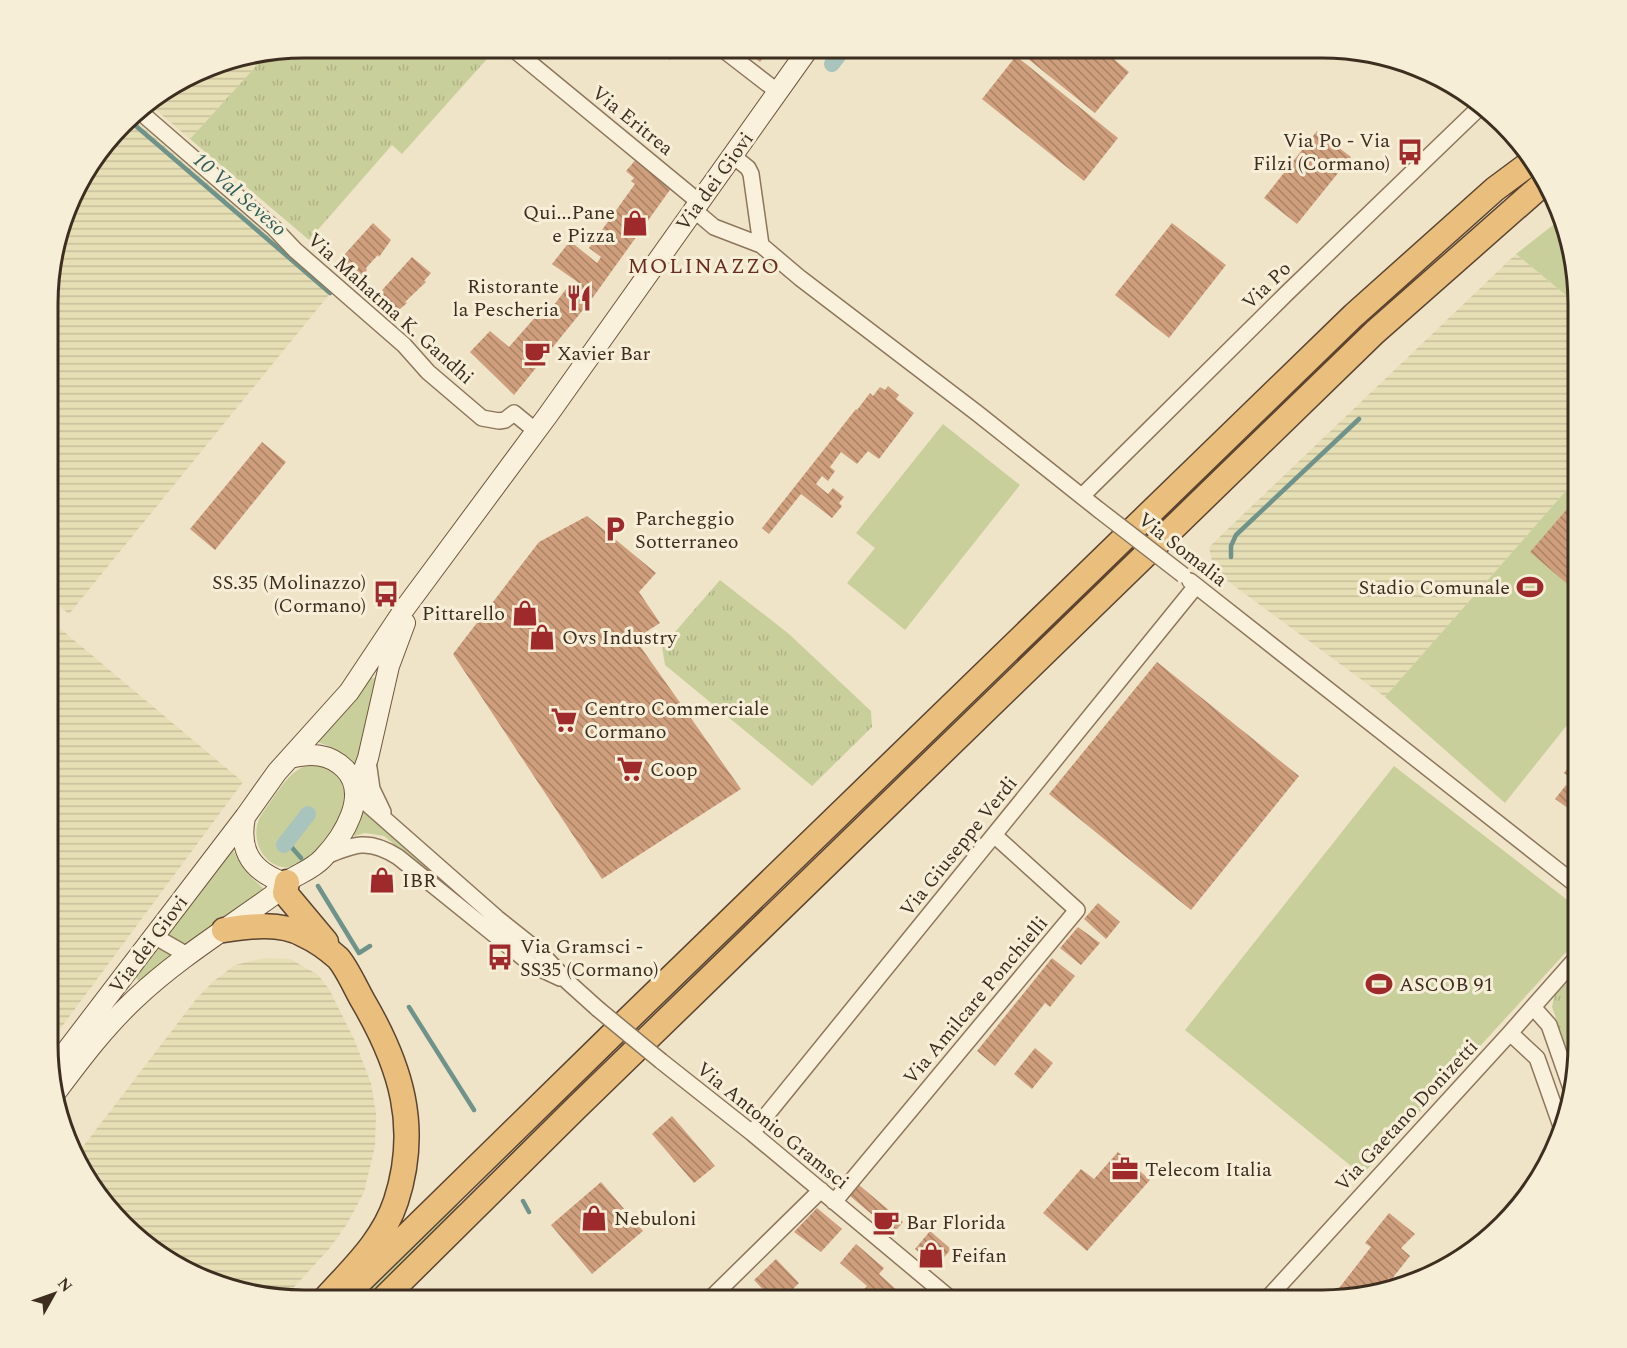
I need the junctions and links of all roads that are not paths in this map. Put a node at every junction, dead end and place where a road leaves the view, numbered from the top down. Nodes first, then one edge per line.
1 (524, 58) edge
2 (734, 58) edge
3 (802, 58) edge
4 (778, 92) junction
5 (1475, 112) edge
6 (146, 117) edge
7 (733, 156) junction
8 (1526, 166) edge
9 (1539, 188) edge
10 (697, 206) junction
11 (761, 245) junction
12 (536, 431) junction
13 (1082, 496) junction
14 (430, 573) junction
15 (1196, 586) junction
16 (290, 758) junction
17 (368, 758) junction
18 (356, 792) junction
19 (245, 818) junction
20 (389, 822) junction
21 (994, 835) junction
22 (323, 858) junction
23 (1568, 878) edge
24 (286, 882) junction
25 (224, 930) junction
26 (154, 936) junction
27 (189, 956) junction
28 (339, 959) junction
29 (1568, 968) edge
30 (568, 982) junction
31 (1533, 1007) junction
32 (1510, 1033) junction
33 (59, 1060) edge
34 (1566, 1074) edge
35 (62, 1084) edge
36 (1557, 1115) edge
37 (752, 1133) junction
38 (821, 1190) junction
39 (834, 1202) junction
40 (333, 1290) edge
41 (351, 1290) edge
42 (391, 1290) edge
43 (719, 1290) edge
44 (940, 1290) edge
45 (1275, 1290) edge

1 - 10 street, Via Eritrea
2 - 4 street
3 - 4 main road, Via dei Giovi
4 - 7 main road, Via dei Giovi
5 - 13 street, Via Po
6 - 12 street, Via Mahatma K. Gandhi
7 - 10 main road, Via dei Giovi
7 - 11 street
8 - 41 highway
9 - 42 highway
10 - 11 street, Via Somalia
10 - 12 main road, Via dei Giovi
11 - 13 street, Via Somalia
12 - 14 main road, Via dei Giovi
13 - 15 street, Via Somalia, bridge
14 - 16 main road, Via dei Giovi
14 - 17 main road, Via dei Giovi
15 - 21 street, Via Giuseppe Verdi
15 - 23 street, Via Somalia
16 - 18 main road
16 - 19 main road
17 - 18 main road, Via dei Giovi
17 - 20 street, Via Antonio Gramsci
18 - 20 street, Via Antonio Gramsci
18 - 22 main road
19 - 24 main road
19 - 26 main road, Via dei Giovi
20 - 30 street, Via Antonio Gramsci
21 - 37 street, Via Giuseppe Verdi
21 - 39 street, Via Amilcare Ponchielli
22 - 24 main road
22 - 30 street, Via Antonio Gramsci
24 - 25 main road, Via dei Giovi
24 - 28 highway
25 - 27 main road, Via dei Giovi
25 - 28 highway
26 - 27 street
26 - 33 main road, Via dei Giovi
27 - 35 main road, Via dei Giovi
28 - 40 highway
29 - 31 street, Via Gaetano Donizetti
30 - 37 street, Via Antonio Gramsci, bridge
31 - 32 street, Via Gaetano Donizetti
31 - 34 street
32 - 36 street
32 - 45 street, Via Gaetano Donizetti
37 - 38 street, Via Antonio Gramsci
38 - 39 street, Via Antonio Gramsci
38 - 43 street
39 - 44 street, Via Antonio Gramsci

